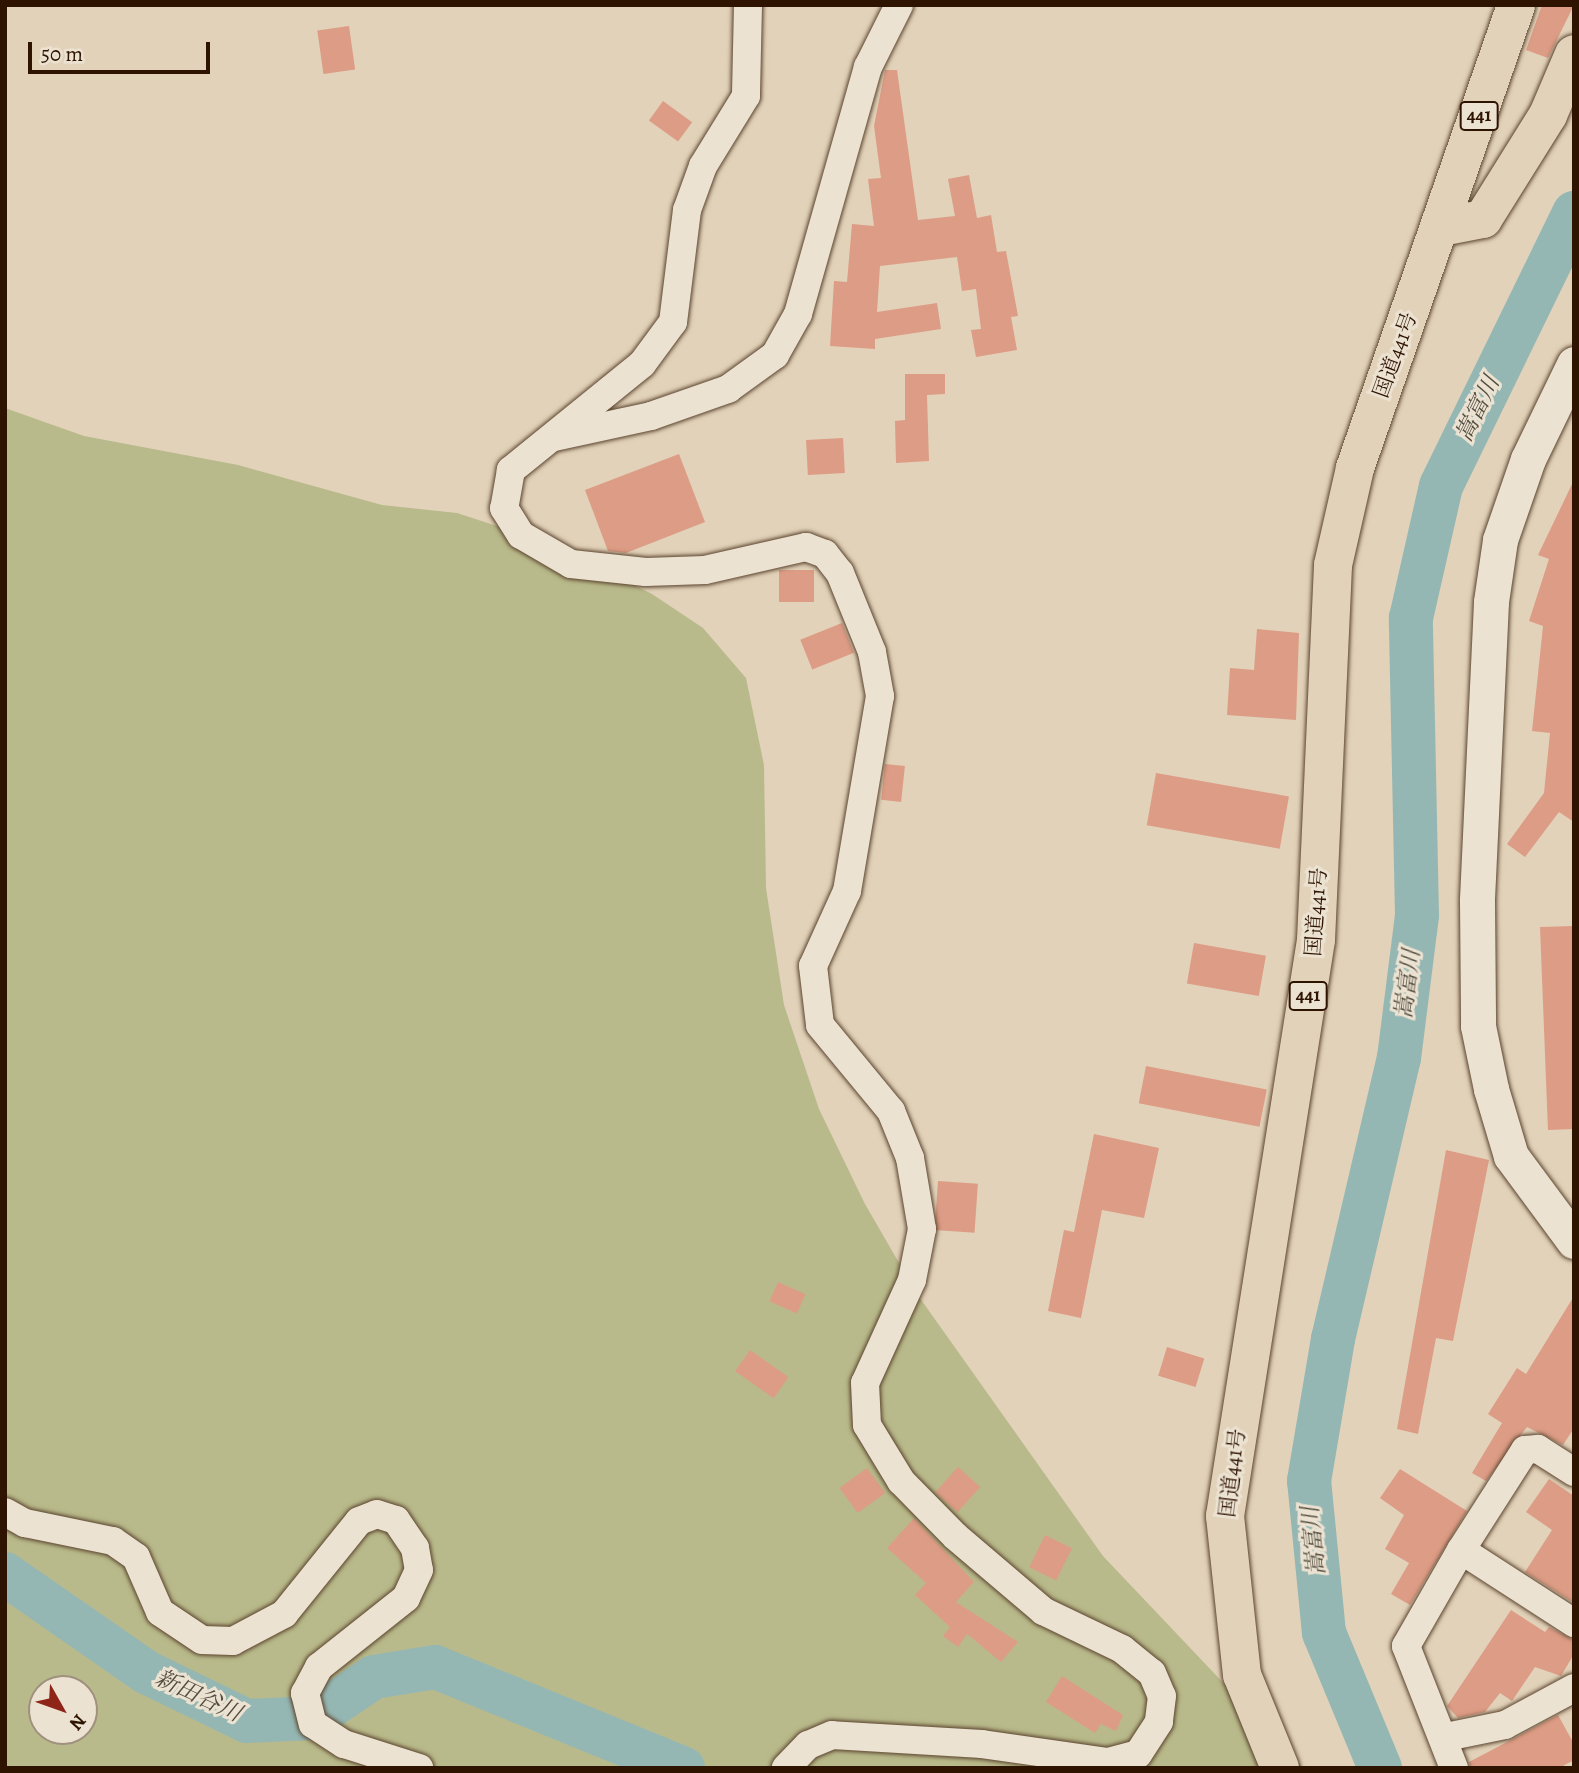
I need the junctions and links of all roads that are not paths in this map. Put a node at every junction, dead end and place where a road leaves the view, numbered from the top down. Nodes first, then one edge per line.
1 (748, 5) edge
2 (899, 5) edge
3 (1517, 5) edge
4 (1574, 54) edge
5 (1441, 227) junction
6 (1574, 364) edge
7 (554, 438) junction
8 (1574, 1241) edge
9 (1574, 1472) edge
10 (5, 1512) edge
11 (1461, 1550) junction
12 (1574, 1623) edge
13 (1574, 1688) edge
14 (1446, 1737) junction
15 (419, 1768) edge
16 (786, 1768) edge
17 (1280, 1768) edge
18 (1454, 1768) edge

1 - 7 street
2 - 7 street
3 - 5 highway, 国道441号 / 441
4 - 5 highway
5 - 17 highway, 国道441号 / 441
6 - 8 street
7 - 16 street
9 - 11 street
10 - 15 street
11 - 12 street
11 - 14 street
13 - 14 street
14 - 18 street

